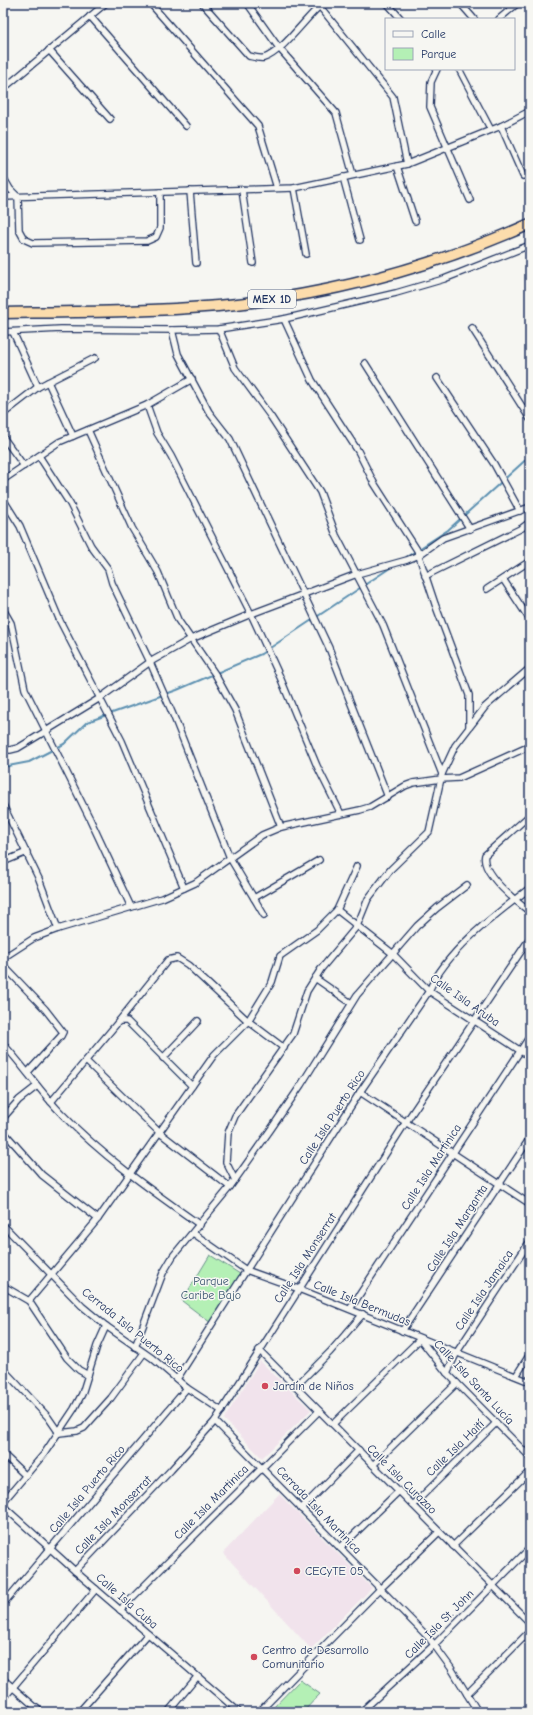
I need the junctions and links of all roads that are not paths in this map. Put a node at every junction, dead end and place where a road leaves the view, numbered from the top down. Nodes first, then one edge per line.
1 (106, 3) edge
2 (150, 3) edge
3 (202, 3) edge
4 (247, 3) edge
5 (388, 3) edge
6 (460, 3) edge
7 (518, 3) edge
8 (320, 4) edge
9 (90, 16) junction
10 (400, 18) edge
11 (473, 18) edge
12 (500, 18) edge
13 (279, 48) junction
14 (49, 50) junction
15 (436, 70) edge
16 (460, 70) edge
17 (3, 89) edge
18 (530, 111) edge
19 (110, 119) dead end
20 (186, 126) dead end
21 (501, 126) junction
22 (491, 130) junction
23 (448, 148) junction
24 (407, 164) junction
25 (397, 166) junction
26 (353, 175) junction
27 (523, 176) dead end
28 (344, 177) junction
29 (3, 178) edge
30 (277, 188) junction
31 (294, 188) junction
32 (242, 190) junction
33 (190, 191) junction
34 (160, 192) junction
35 (3, 197) edge
36 (18, 197) junction
37 (470, 200) dead end
38 (415, 221) dead end
39 (530, 224) edge
40 (360, 240) dead end
41 (530, 245) edge
42 (306, 254) dead end
43 (253, 262) dead end
44 (196, 263) dead end
45 (3, 313) edge
46 (284, 319) junction
47 (472, 328) dead end
48 (219, 329) junction
49 (172, 330) junction
50 (3, 332) edge
51 (13, 332) junction
52 (95, 358) dead end
53 (365, 363) dead end
54 (437, 378) dead end
55 (192, 379) junction
56 (48, 382) junction
57 (38, 387) junction
58 (147, 405) junction
59 (3, 414) edge
60 (530, 418) edge
61 (88, 430) junction
62 (73, 436) junction
63 (3, 437) edge
64 (39, 456) junction
65 (24, 466) junction
66 (3, 480) edge
67 (3, 499) edge
68 (530, 506) edge
69 (520, 511) junction
70 (530, 522) edge
71 (470, 529) junction
72 (418, 555) junction
73 (530, 561) edge
74 (357, 574) junction
75 (425, 576) junction
76 (503, 579) junction
77 (487, 589) dead end
78 (304, 595) junction
79 (3, 608) edge
80 (251, 614) junction
81 (530, 620) edge
82 (191, 639) junction
83 (150, 662) junction
84 (530, 668) edge
85 (100, 698) junction
86 (469, 726) junction
87 (46, 731) junction
88 (530, 746) edge
89 (3, 750) edge
90 (441, 777) junction
91 (388, 797) junction
92 (3, 805) edge
93 (341, 814) junction
94 (530, 815) edge
95 (280, 827) junction
96 (27, 852) junction
97 (230, 858) junction
98 (319, 860) dead end
99 (3, 862) edge
100 (357, 866) dead end
101 (467, 885) dead end
102 (184, 888) junction
103 (530, 888) edge
104 (254, 898) junction
105 (514, 900) junction
106 (131, 907) junction
107 (336, 910) junction
108 (530, 912) edge
109 (264, 915) dead end
110 (357, 926) junction
111 (58, 929) junction
112 (530, 938) edge
113 (392, 953) junction
114 (3, 958) edge
115 (3, 965) edge
116 (314, 978) junction
117 (429, 990) junction
118 (352, 1003) junction
119 (474, 1020) junction
120 (119, 1021) junction
121 (198, 1021) dead end
122 (248, 1021) junction
123 (530, 1036) edge
124 (3, 1044) edge
125 (284, 1048) junction
126 (521, 1050) junction
127 (530, 1057) edge
128 (164, 1058) junction
129 (86, 1061) junction
130 (28, 1072) junction
131 (37, 1086) junction
132 (192, 1086) junction
133 (360, 1092) junction
134 (51, 1102) junction
135 (3, 1118) edge
136 (406, 1122) junction
137 (3, 1131) edge
138 (160, 1133) junction
139 (530, 1138) edge
140 (453, 1153) junction
141 (131, 1173) junction
142 (235, 1180) junction
143 (500, 1184) junction
144 (230, 1188) junction
145 (530, 1204) edge
146 (98, 1219) junction
147 (3, 1225) edge
148 (200, 1225) junction
149 (193, 1233) junction
150 (530, 1241) edge
151 (246, 1270) junction
152 (51, 1274) junction
153 (3, 1286) edge
154 (299, 1289) junction
155 (29, 1301) junction
156 (350, 1309) junction
157 (363, 1314) junction
158 (106, 1326) junction
159 (402, 1331) junction
160 (420, 1339) junction
161 (135, 1347) junction
162 (259, 1350) junction
163 (457, 1352) junction
164 (144, 1353) junction
165 (530, 1354) edge
166 (3, 1369) edge
167 (447, 1373) junction
168 (88, 1376) junction
169 (516, 1376) junction
170 (177, 1379) junction
171 (530, 1382) edge
172 (457, 1383) junction
173 (295, 1386) junction
174 (187, 1388) junction
175 (222, 1411) junction
176 (319, 1411) junction
177 (215, 1421) junction
178 (496, 1423) junction
179 (333, 1424) junction
180 (59, 1433) junction
181 (358, 1450) junction
182 (3, 1454) edge
183 (530, 1457) edge
184 (373, 1465) junction
185 (262, 1467) junction
186 (530, 1471) edge
187 (26, 1476) junction
188 (399, 1491) junction
189 (3, 1502) edge
190 (413, 1505) junction
191 (3, 1506) edge
192 (301, 1509) junction
193 (439, 1532) junction
194 (453, 1546) junction
195 (340, 1548) junction
196 (530, 1548) edge
197 (51, 1550) junction
198 (75, 1571) junction
199 (493, 1586) junction
200 (381, 1588) junction
201 (96, 1589) junction
202 (3, 1604) edge
203 (120, 1610) junction
204 (530, 1623) edge
205 (530, 1631) edge
206 (148, 1634) junction
207 (435, 1644) junction
208 (197, 1677) junction
209 (3, 1679) edge
210 (13, 1687) junction
211 (467, 1694) junction
212 (3, 1699) edge
213 (41, 1712) edge
214 (79, 1712) edge
215 (168, 1712) edge
216 (239, 1712) edge
217 (259, 1712) edge
218 (361, 1712) edge
219 (478, 1712) edge

1 - 9 street
2 - 30 street
3 - 13 street
4 - 13 street
5 - 10 street
6 - 11 street
7 - 12 street
8 - 13 street
8 - 24 street
9 - 14 street
9 - 20 street
13 - 26 street
14 - 17 street
14 - 19 street
15 - 23 street
16 - 22 street
18 - 21 street
21 - 22 street
21 - 27 street
22 - 23 street
23 - 24 street
23 - 37 street
24 - 25 street
25 - 26 street
25 - 38 street
26 - 28 street
28 - 31 street
28 - 40 street
29 - 36 street
30 - 31 street
30 - 32 street
31 - 42 street
32 - 33 street
32 - 43 street
33 - 34 street
33 - 44 street
34 - 36 street
34 - 36 street
35 - 36 street
39 - 45 highway, MEX 1D
41 - 46 street
46 - 48 street
46 - 72 street
47 - 60 street
48 - 49 street
48 - 74 street
49 - 51 street
49 - 55 street
50 - 51 street
51 - 57 street
52 - 56 street
53 - 71 street
54 - 69 street
55 - 58 street
55 - 78 street
56 - 57 street
56 - 62 street
57 - 59 street
58 - 61 street
58 - 80 street
61 - 62 street
61 - 82 street
62 - 64 street
63 - 65 street
64 - 65 street
64 - 83 street
65 - 66 street
67 - 85 street
68 - 69 street
69 - 71 street
70 - 75 street
71 - 72 street
72 - 74 street
72 - 75 street
73 - 76 street
74 - 78 street
74 - 90 street
75 - 86 street
76 - 77 street
76 - 81 street
78 - 80 street
78 - 91 street
79 - 87 street
80 - 82 street
80 - 93 street
82 - 83 street
82 - 95 street
83 - 85 street
83 - 97 street
84 - 86 street
85 - 87 street
85 - 102 street
86 - 90 street
87 - 89 street
87 - 106 street
88 - 90 street
90 - 91 street
90 - 110 street
91 - 93 street
92 - 96 street
93 - 95 street
94 - 105 street
95 - 97 street
96 - 99 street
96 - 111 street
97 - 102 street
97 - 104 street
98 - 104 street
100 - 107 street
101 - 113 street
102 - 106 street
103 - 105 street, Calle Isla Puerto Rico
104 - 109 street
105 - 108 street
105 - 117 street, Calle Isla Puerto Rico
106 - 111 street
107 - 110 street, Calle Isla Aruba
107 - 122 street
110 - 113 street, Calle Isla Aruba
110 - 116 street
111 - 114 street
112 - 119 street, Calle Isla Monserrat
113 - 117 street, Calle Isla Aruba
113 - 118 street
115 - 130 street
116 - 118 street
116 - 125 street
117 - 119 street, Calle Isla Aruba
117 - 133 street, Calle Isla Puerto Rico
118 - 142 street
119 - 126 street, Calle Isla Aruba
119 - 136 street, Calle Isla Monserrat
120 - 122 street
120 - 128 street
120 - 129 street
121 - 128 street
122 - 125 street
122 - 132 street
123 - 126 street, Calle Isla Martinica
124 - 130 street
125 - 142 street
126 - 127 street, Calle Isla Aruba
126 - 140 street, Calle Isla Martinica
128 - 132 street
129 - 134 street
129 - 138 street
130 - 131 street
131 - 134 street
131 - 135 street
132 - 138 street
133 - 136 street
133 - 151 street, Calle Isla Puerto Rico
134 - 141 street
136 - 140 street
136 - 154 street, Calle Isla Monserrat
137 - 146 street
138 - 141 street
138 - 144 street
139 - 143 street, Calle Isla Margarita
140 - 143 street
140 - 156 street, Calle Isla Martinica
141 - 146 street
141 - 148 street
142 - 144 street
143 - 145 street
143 - 159 street, Calle Isla Margarita
144 - 148 street
146 - 152 street
147 - 152 street, Cerrada Isla Puerto Rico
148 - 149 street
149 - 151 street, Calle Isla Bermudas
149 - 161 street
150 - 163 street, Calle Isla Jamaica
151 - 154 street, Calle Isla Bermudas
151 - 170 street, Calle Isla Puerto Rico
152 - 155 street
152 - 158 street, Cerrada Isla Puerto Rico
153 - 155 street
154 - 156 street, Calle Isla Bermudas
154 - 162 street, Calle Isla Monserrat
155 - 168 street
156 - 157 street, Calle Isla Bermudas
157 - 159 street, Calle Isla Bermudas
157 - 173 street
158 - 161 street, Cerrada Isla Puerto Rico
158 - 168 street
159 - 160 street, Calle Isla Bermudas
160 - 163 street, Calle Isla Bermudas
160 - 167 street, Calle Isla Santa Lucía
160 - 179 street
161 - 164 street, Cerrada Isla Puerto Rico
162 - 173 street, Calle Isla Curazao
162 - 175 street, Calle Isla Monserrat
163 - 167 street, Calle Isla Jamaica
163 - 169 street, Calle Isla Bermudas
164 - 170 street, Cerrada Isla Puerto Rico
164 - 180 street
165 - 169 street
166 - 180 street
167 - 172 street, Calle Isla Santa Lucía
168 - 180 street
169 - 171 street, Calle Isla Bermudas
170 - 174 street, Cerrada Isla Puerto Rico
172 - 178 street, Calle Isla Santa Lucía
172 - 184 street
173 - 176 street, Calle Isla Curazao
174 - 175 street, Cerrada Isla Puerto Rico
174 - 197 street, Calle Isla Puerto Rico
175 - 177 street, Calle Isla Monserrat
176 - 179 street, Calle Isla Curazao
176 - 185 street, Calle Isla Martinica
177 - 185 street, Cerrada Isla Martinica
177 - 198 street, Calle Isla Monserrat
178 - 183 street, Calle Isla Santa Lucía
178 - 190 street, Calle Isla Haití
179 - 181 street, Calle Isla Curazao
180 - 187 street
181 - 184 street, Calle Isla Curazao
181 - 192 street
182 - 187 street
184 - 188 street, Calle Isla Curazao
185 - 192 street, Cerrada Isla Martinica
185 - 203 street, Calle Isla Martinica
186 - 194 street
187 - 189 street
188 - 190 street, Calle Isla Curazao
188 - 195 street
190 - 193 street, Calle Isla Curazao
191 - 197 street, Calle Isla Cuba
192 - 195 street, Cerrada Isla Martinica
193 - 194 street, Calle Isla Curazao
193 - 200 street
194 - 199 street, Calle Isla Curazao
195 - 200 street, Cerrada Isla Martinica
196 - 199 street, Calle Isla St. John
197 - 198 street, Calle Isla Cuba
197 - 202 street, Calle Isla Puerto Rico
198 - 201 street, Calle Isla Cuba
199 - 204 street, Calle Isla Curazao
199 - 207 street, Calle Isla St. John
200 - 207 street, Cerrada Isla Martinica
200 - 217 street
201 - 203 street, Calle Isla Cuba
201 - 210 street
203 - 206 street, Calle Isla Cuba
205 - 211 street
206 - 208 street, Calle Isla Cuba
206 - 214 street
207 - 211 street, Cerrada Isla Martinica
207 - 218 street, Calle Isla St. John
208 - 215 street
208 - 216 street, Calle Isla Cuba
209 - 210 street
210 - 212 street
210 - 213 street
211 - 219 street, Cerrada Isla Martinica

